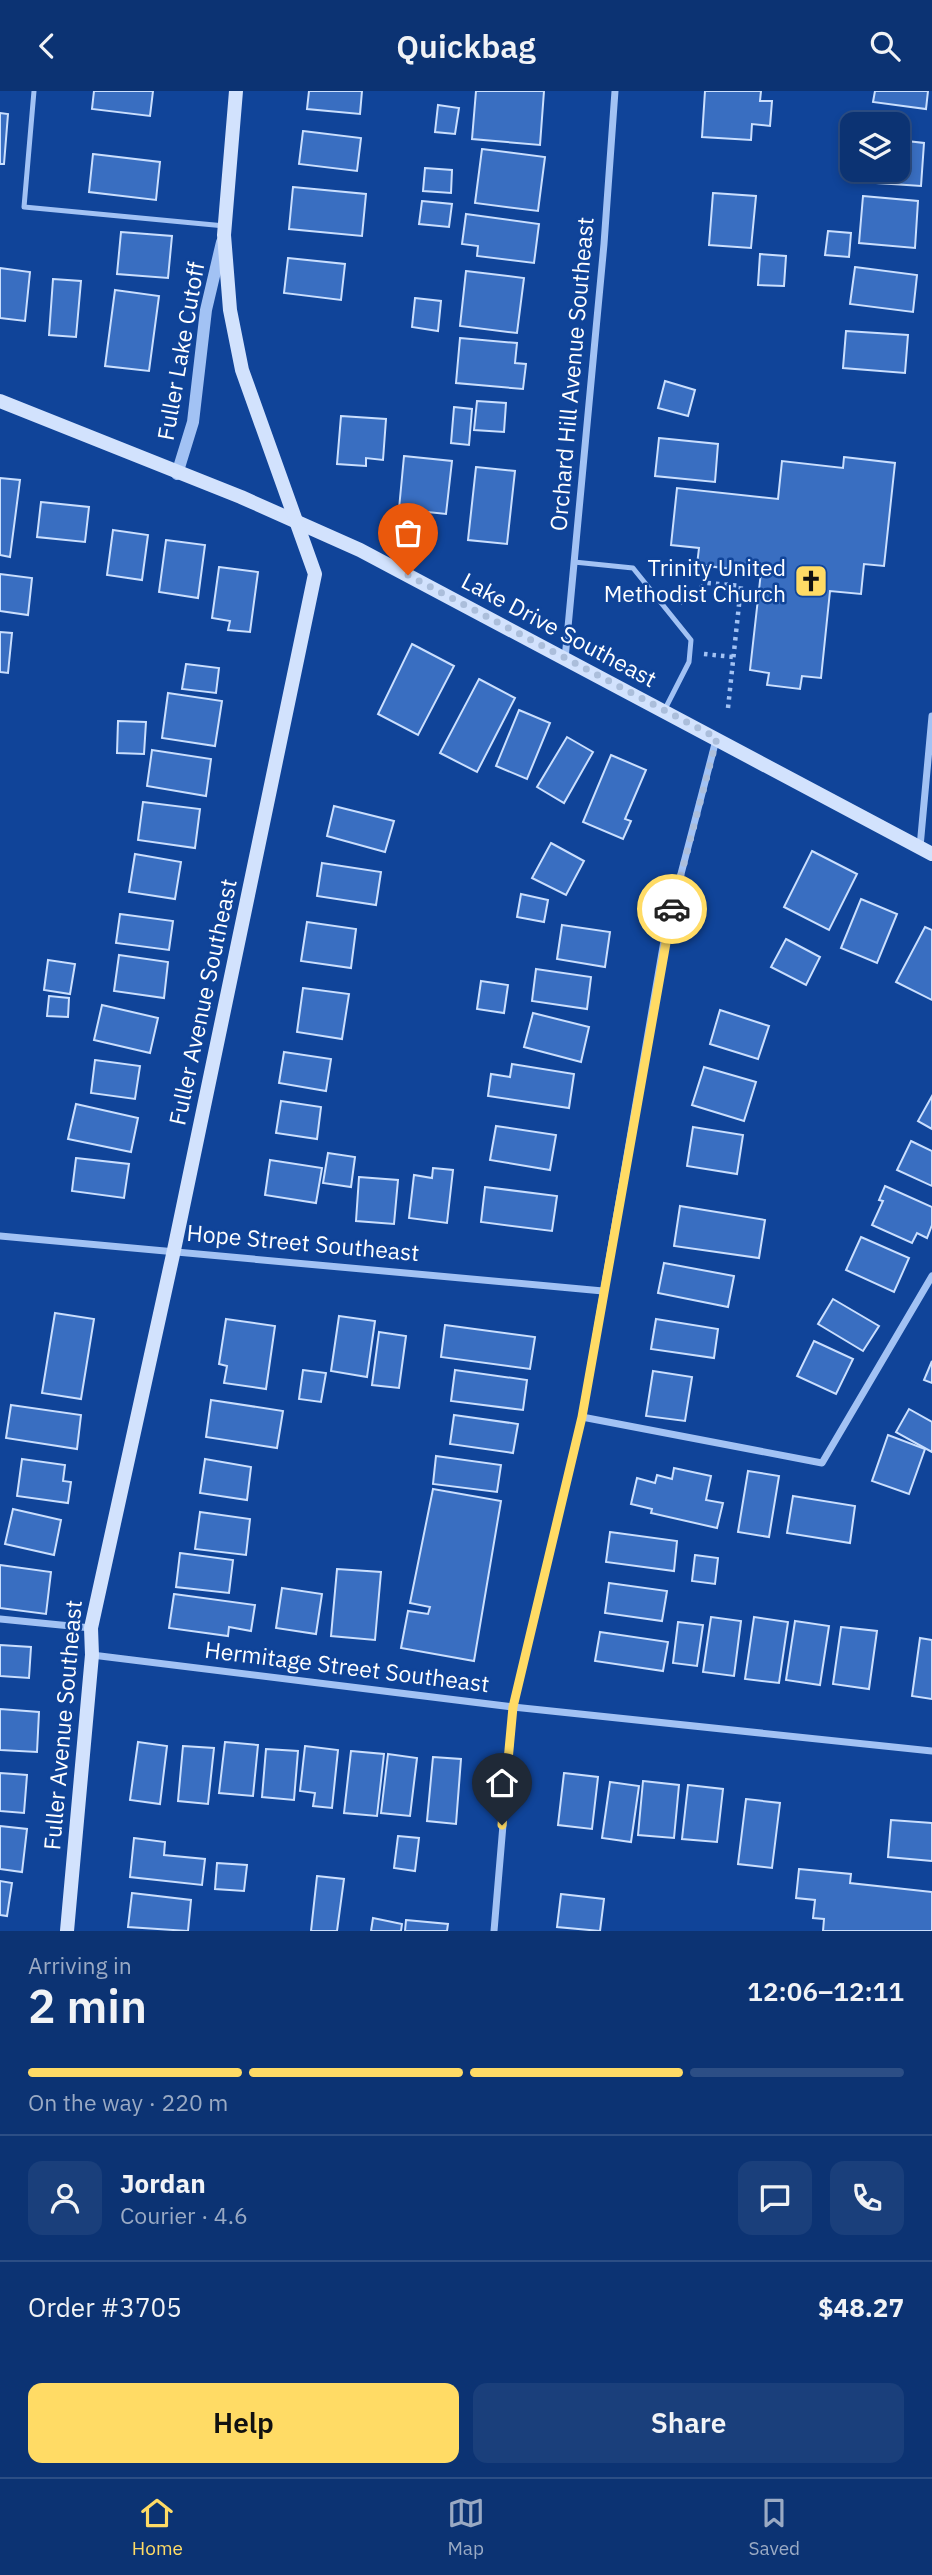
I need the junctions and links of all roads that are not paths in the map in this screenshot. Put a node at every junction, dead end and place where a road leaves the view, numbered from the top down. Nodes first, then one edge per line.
1 (34, 91) edge
2 (236, 91) edge
3 (614, 91) edge
4 (224, 231) junction
5 (0, 401) edge
6 (177, 474) junction
7 (299, 524) junction
8 (575, 562) junction
9 (565, 660) junction
10 (664, 711) junction
11 (932, 716) edge
12 (717, 738) junction
13 (926, 851) edge
14 (0, 1236) edge
15 (174, 1250) junction
16 (932, 1276) edge
17 (603, 1291) junction
18 (582, 1417) junction
19 (0, 1619) edge
20 (91, 1628) junction
21 (92, 1655) junction
22 (513, 1707) junction
23 (932, 1751) edge
24 (67, 1931) edge
25 (494, 1931) edge

1 - 4 lane
2 - 4 main road, Fuller Avenue Southeast
3 - 8 street, Orchard Hill Avenue Southeast
4 - 6 street, Fuller Lake Cutoff
4 - 7 main road, Fuller Avenue Southeast
5 - 6 main road, Lake Drive Southeast
6 - 7 main road, Lake Drive Southeast
7 - 9 main road, Lake Drive Southeast
7 - 15 main road, Fuller Avenue Southeast
8 - 9 street, Orchard Hill Avenue Southeast
8 - 10 lane
9 - 10 main road, Lake Drive Southeast
10 - 12 main road, Lake Drive Southeast
11 - 13 street
12 - 13 main road, Lake Drive Southeast
12 - 17 street
14 - 15 street, Hope Street Southeast
15 - 17 street, Hope Street Southeast
15 - 20 main road, Fuller Avenue Southeast
16 - 18 street
17 - 18 street
18 - 22 street
19 - 20 street
20 - 21 main road, Fuller Avenue Southeast
21 - 22 street, Hermitage Street Southeast
21 - 24 main road, Fuller Avenue Southeast
22 - 23 street, Hermitage Street Southeast
22 - 25 street

